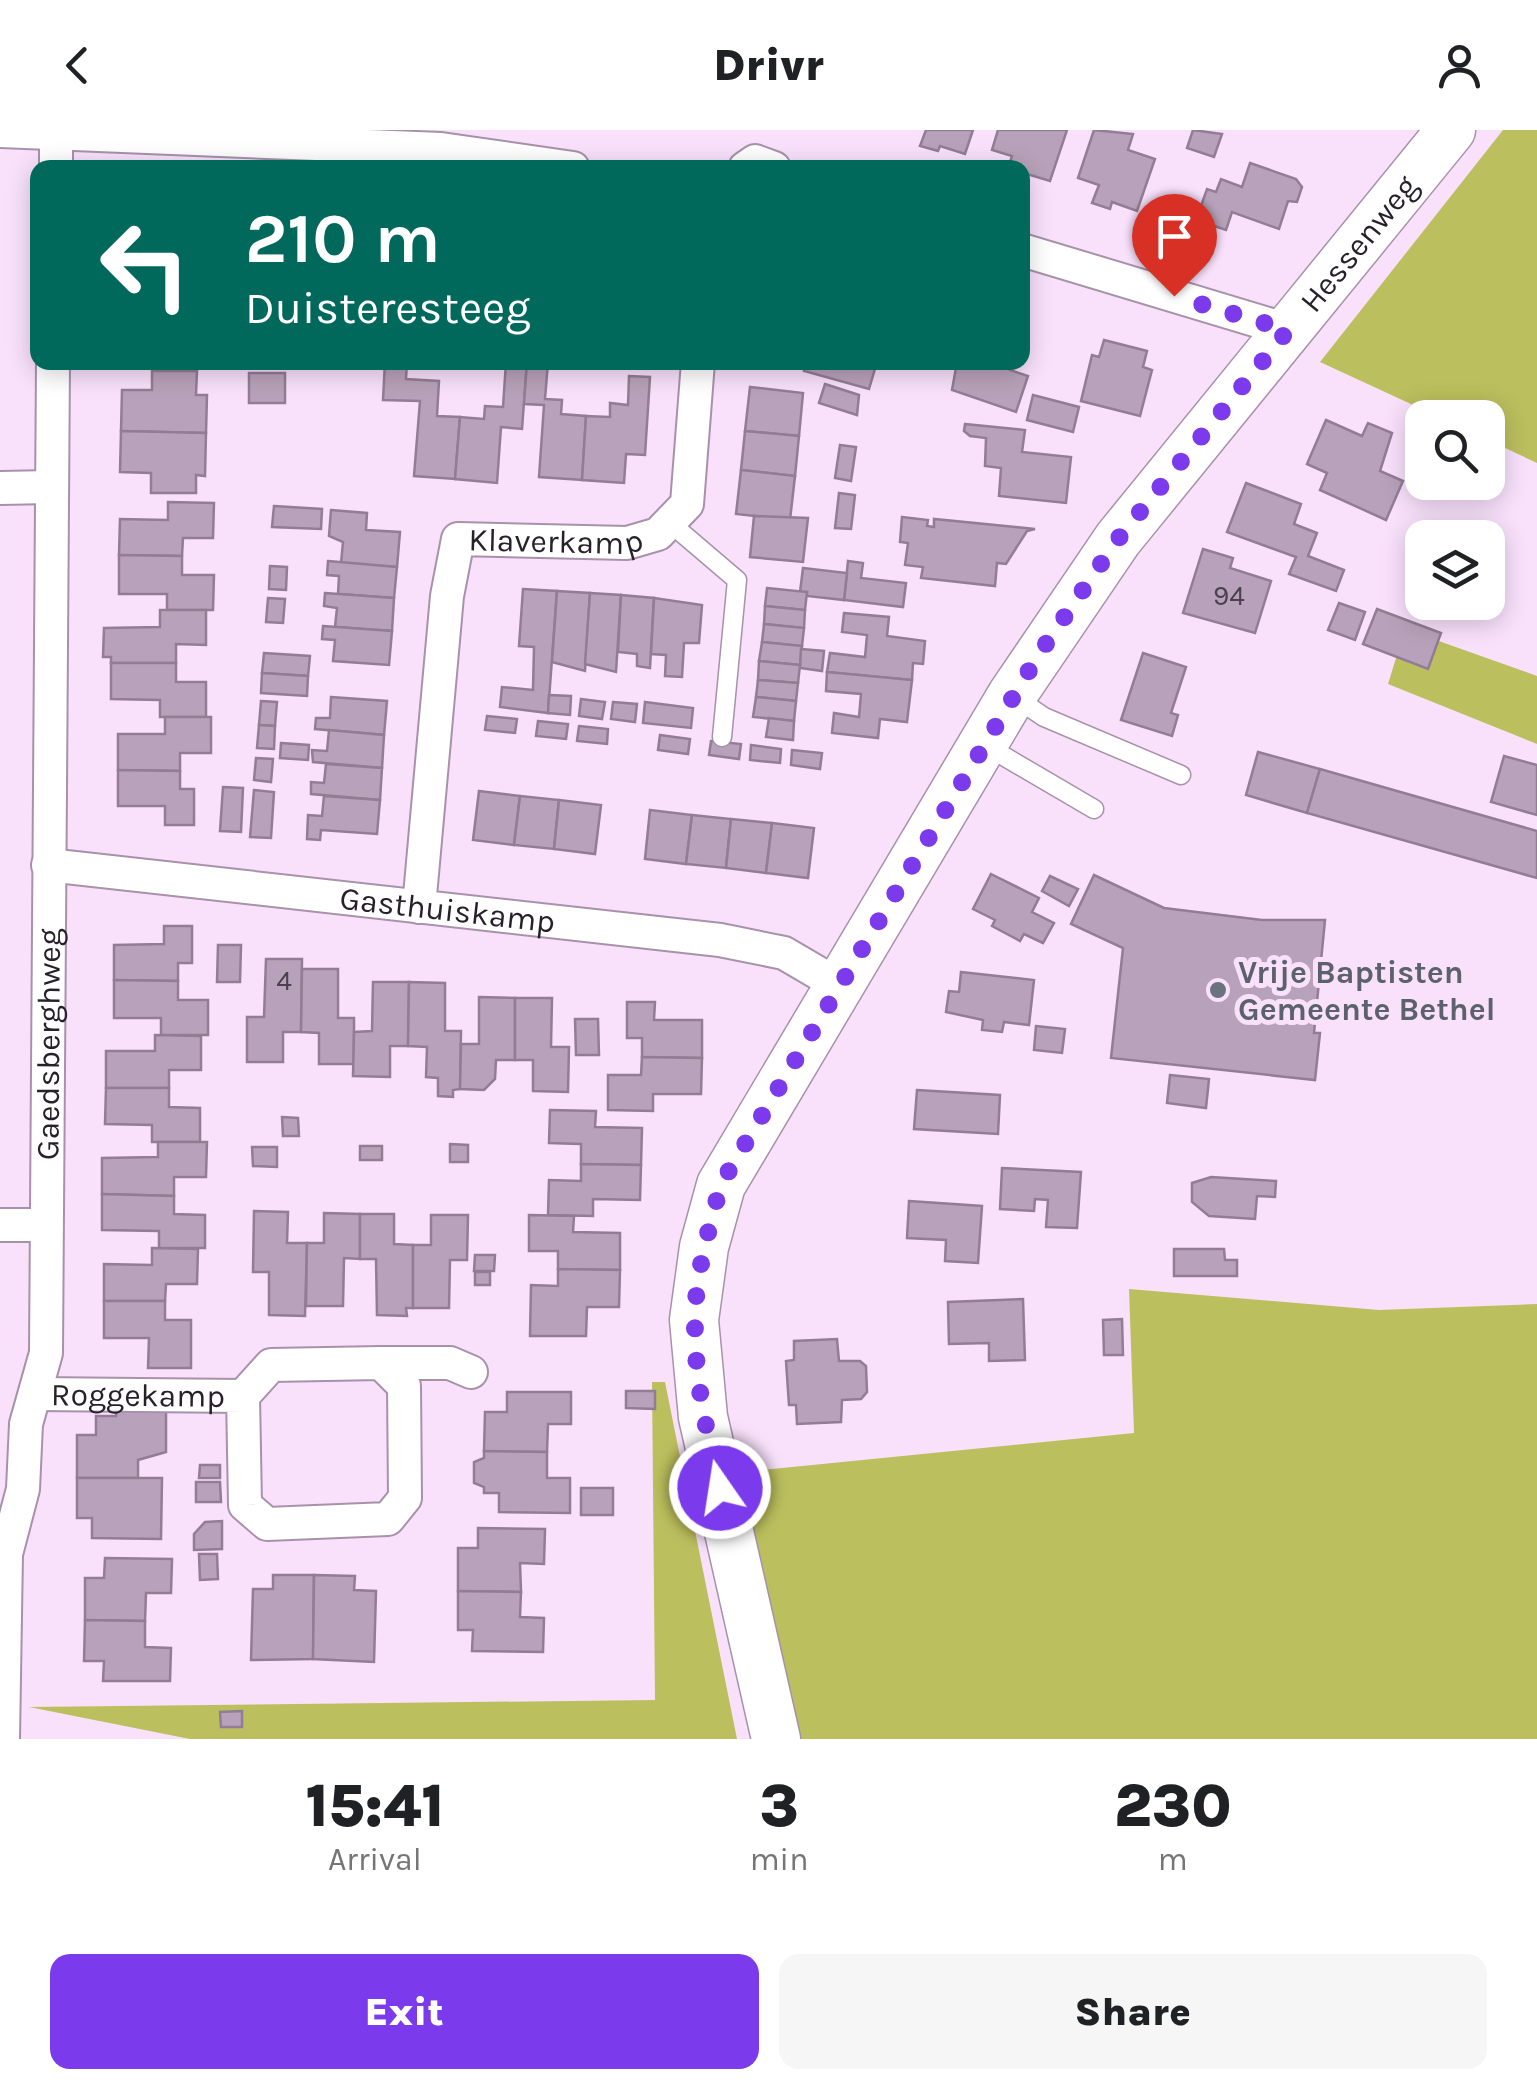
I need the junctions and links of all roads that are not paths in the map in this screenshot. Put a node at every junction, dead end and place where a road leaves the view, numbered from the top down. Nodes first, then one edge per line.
1 (1451, 130) edge
2 (56, 131) edge
3 (0, 132) edge
4 (56, 160) edge
5 (517, 160) edge
6 (1030, 252) edge
7 (1288, 330) junction
8 (53, 370) edge
9 (697, 370) edge
10 (51, 487) junction
11 (0, 488) edge
12 (669, 522) junction
13 (1012, 696) junction
14 (722, 737) dead end
15 (983, 744) junction
16 (1180, 775) dead end
17 (1094, 809) dead end
18 (48, 865) junction
19 (420, 907) junction
20 (837, 984) junction
21 (46, 1225) junction
22 (0, 1226) edge
23 (381, 1364) junction
24 (470, 1372) dead end
25 (36, 1394) junction
26 (243, 1396) junction
27 (2, 1725) edge
28 (776, 1739) edge

1 - 7 main road, Hessenweg
2 - 3 street
2 - 4 street
2 - 5 street
6 - 7 street
7 - 13 main road, Hessenweg
8 - 10 street, Gaedsberghweg
9 - 12 street, Klaverkamp
10 - 11 street
10 - 18 street, Gaedsberghweg
12 - 14 lane
12 - 19 street, Klaverkamp
13 - 15 main road, Hessenweg
13 - 16 lane
15 - 17 lane
15 - 20 main road, Hessenweg
18 - 19 street, Gasthuiskamp
18 - 21 street, Gaedsberghweg
19 - 20 street, Gasthuiskamp
20 - 28 main road, Hessenweg
21 - 22 street
21 - 25 street, Gaedsberghweg
23 - 24 street, Roggekamp
23 - 26 street, Roggekamp
23 - 26 street, Roggekamp
25 - 26 street, Roggekamp
25 - 27 street, Gaedsberghweg

